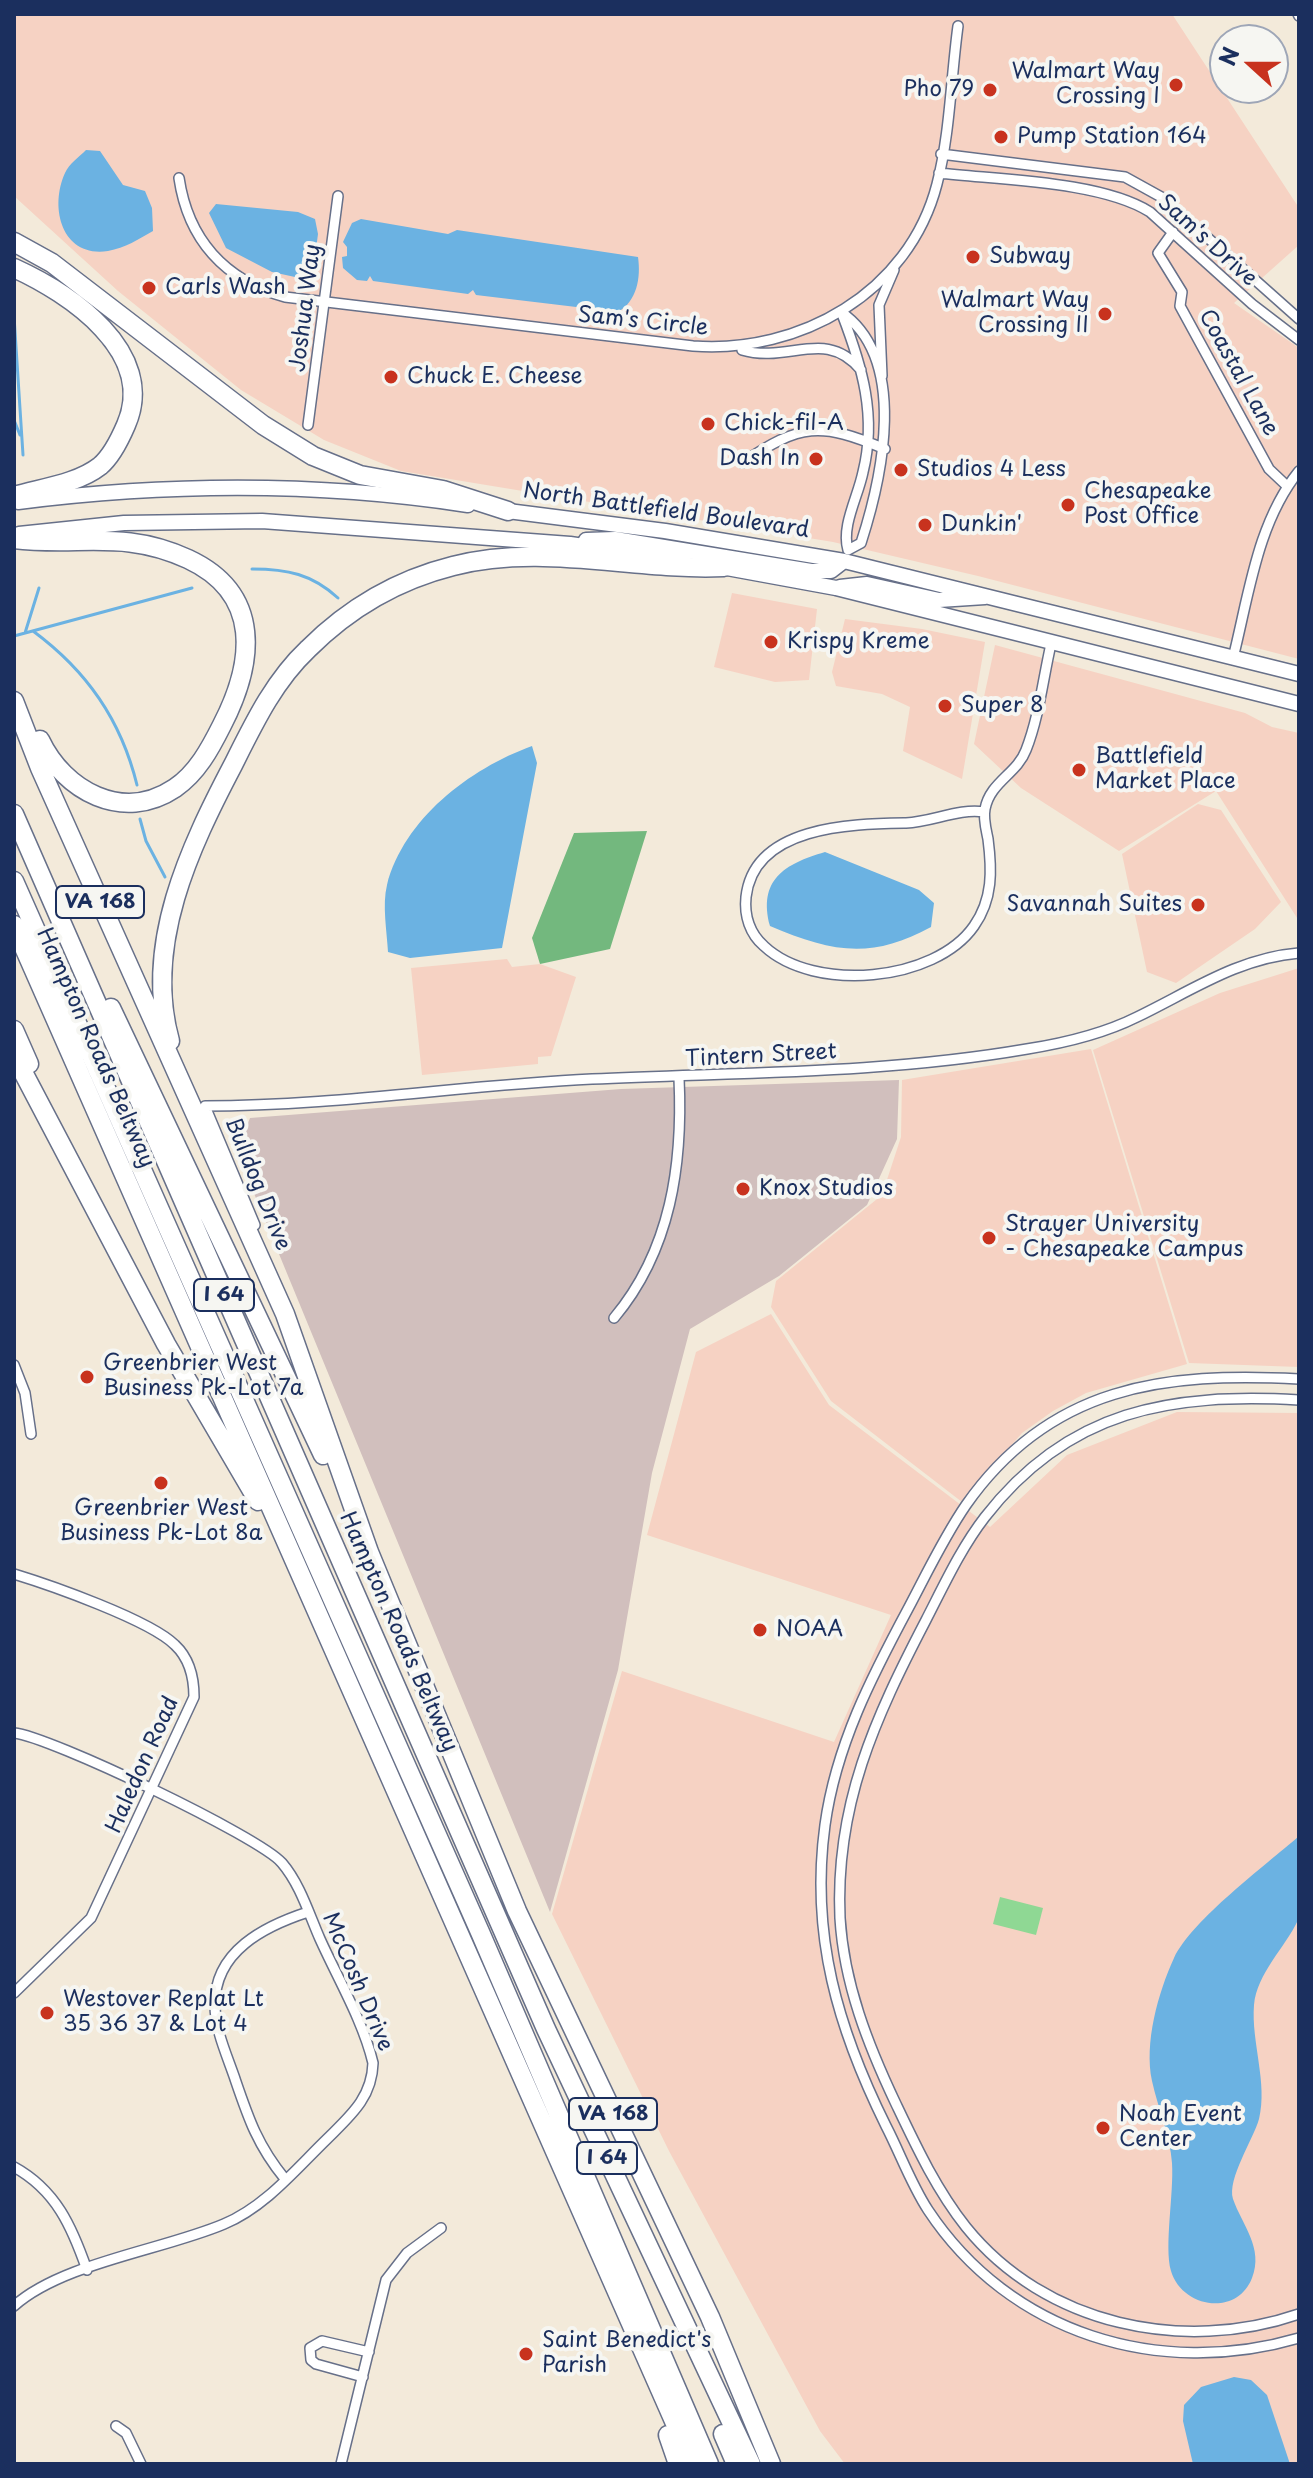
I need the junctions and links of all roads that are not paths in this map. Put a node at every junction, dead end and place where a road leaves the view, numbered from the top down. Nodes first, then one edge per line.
1 (958, 26) dead end
2 (941, 154) junction
3 (939, 173) junction
4 (179, 178) dead end
5 (338, 196) dead end
6 (1173, 232) junction
7 (14, 242) edge
8 (903, 253) junction
9 (14, 268) edge
10 (325, 303) junction
11 (841, 312) junction
12 (1299, 319) edge
13 (1299, 340) edge
14 (735, 348) junction
15 (863, 372) junction
16 (883, 392) junction
17 (308, 425) dead end
18 (868, 442) junction
19 (885, 449) junction
20 (742, 463) dead end
21 (1299, 471) edge
22 (1287, 486) junction
23 (14, 496) edge
24 (14, 502) edge
25 (508, 511) junction
26 (14, 537) edge
27 (570, 544) junction
28 (846, 556) junction
29 (724, 567) junction
30 (836, 588) junction
31 (996, 596) junction
32 (1051, 644) junction
33 (1233, 658) junction
34 (1299, 674) edge
35 (14, 691) edge
36 (14, 701) edge
37 (1299, 704) edge
38 (14, 811) edge
39 (984, 812) junction
40 (14, 839) edge
41 (14, 881) edge
42 (14, 925) edge
43 (1299, 953) edge
44 (14, 1030) edge
45 (14, 1055) edge
46 (679, 1078) junction
47 (197, 1103) junction
48 (82, 1183) junction
49 (275, 1275) dead end
50 (614, 1318) dead end
51 (14, 1365) edge
52 (1299, 1379) edge
53 (1299, 1400) edge
54 (31, 1434) dead end
55 (369, 1552) junction
56 (14, 1574) edge
57 (303, 1578) junction
58 (14, 1733) edge
59 (152, 1791) junction
60 (308, 1912) junction
61 (14, 1993) edge
62 (14, 2167) edge
63 (285, 2179) junction
64 (574, 2190) junction
65 (441, 2228) dead end
66 (87, 2270) junction
67 (14, 2306) edge
68 (1299, 2314) edge
69 (1299, 2338) edge
70 (369, 2352) junction
71 (363, 2377) junction
72 (116, 2426) dead end
73 (762, 2460) edge
74 (141, 2464) edge
75 (341, 2464) edge
76 (678, 2464) edge
77 (693, 2464) edge
78 (709, 2464) edge
79 (736, 2464) edge
80 (782, 2464) edge

1 - 2 street, Sam's Circle
2 - 3 street, Sam's Circle
2 - 12 street, Sam's Drive
3 - 6 street, Sam's Drive
3 - 8 street, Sam's Circle
4 - 10 street, Sam's Circle
5 - 10 street, Joshua Way
6 - 13 street, Sam's Drive
6 - 22 street, Coastal Lane
7 - 25 highway
8 - 11 street, Sam's Circle
8 - 16 street
9 - 23 highway
10 - 14 street, Sam's Circle
10 - 17 street, Joshua Way
11 - 14 street, Sam's Circle
11 - 15 street
11 - 16 street
14 - 15 street
15 - 18 street
16 - 19 street
18 - 19 street
18 - 20 street
18 - 28 street
19 - 28 street
21 - 22 street
22 - 33 street
24 - 25 main road, North Battlefield Boulevard
25 - 28 main road, North Battlefield Boulevard
26 - 27 main road, North Battlefield Boulevard
26 - 35 highway
27 - 28 main road
27 - 29 main road, North Battlefield Boulevard
28 - 30 street
28 - 31 main road, North Battlefield Boulevard
29 - 30 main road, North Battlefield Boulevard
29 - 47 highway
30 - 31 main road
30 - 32 main road, North Battlefield Boulevard
31 - 33 main road, North Battlefield Boulevard
32 - 37 main road, North Battlefield Boulevard
32 - 39 street
33 - 34 main road, North Battlefield Boulevard
36 - 47 highway, VA 168
38 - 55 highway
38 - 73 highway, Hampton Roads Beltway / I 64
39 - 39 street
40 - 79 highway
41 - 78 highway
42 - 57 highway, Hampton Roads Beltway / I 64
43 - 46 street, Tintern Street
44 - 48 highway
45 - 48 highway
46 - 47 street, Tintern Street
46 - 50 street
47 - 49 street, Bulldog Drive
47 - 55 highway, VA 168
48 - 57 highway
51 - 54 street
52 - 69 street
53 - 68 street
55 - 73 highway, VA 168
56 - 59 street, Haledon Road
57 - 64 highway, Hampton Roads Beltway / I 64
58 - 59 street, McCosh Drive
59 - 60 street, McCosh Drive
59 - 61 street, Haledon Road
60 - 63 street, McCosh Drive
60 - 63 street
62 - 66 street
63 - 66 street, McCosh Drive
64 - 76 highway
64 - 77 highway, Hampton Roads Beltway / I 64
65 - 70 street
66 - 67 street, McCosh Drive
70 - 71 street
70 - 71 street
71 - 75 street
72 - 74 street
73 - 80 highway

